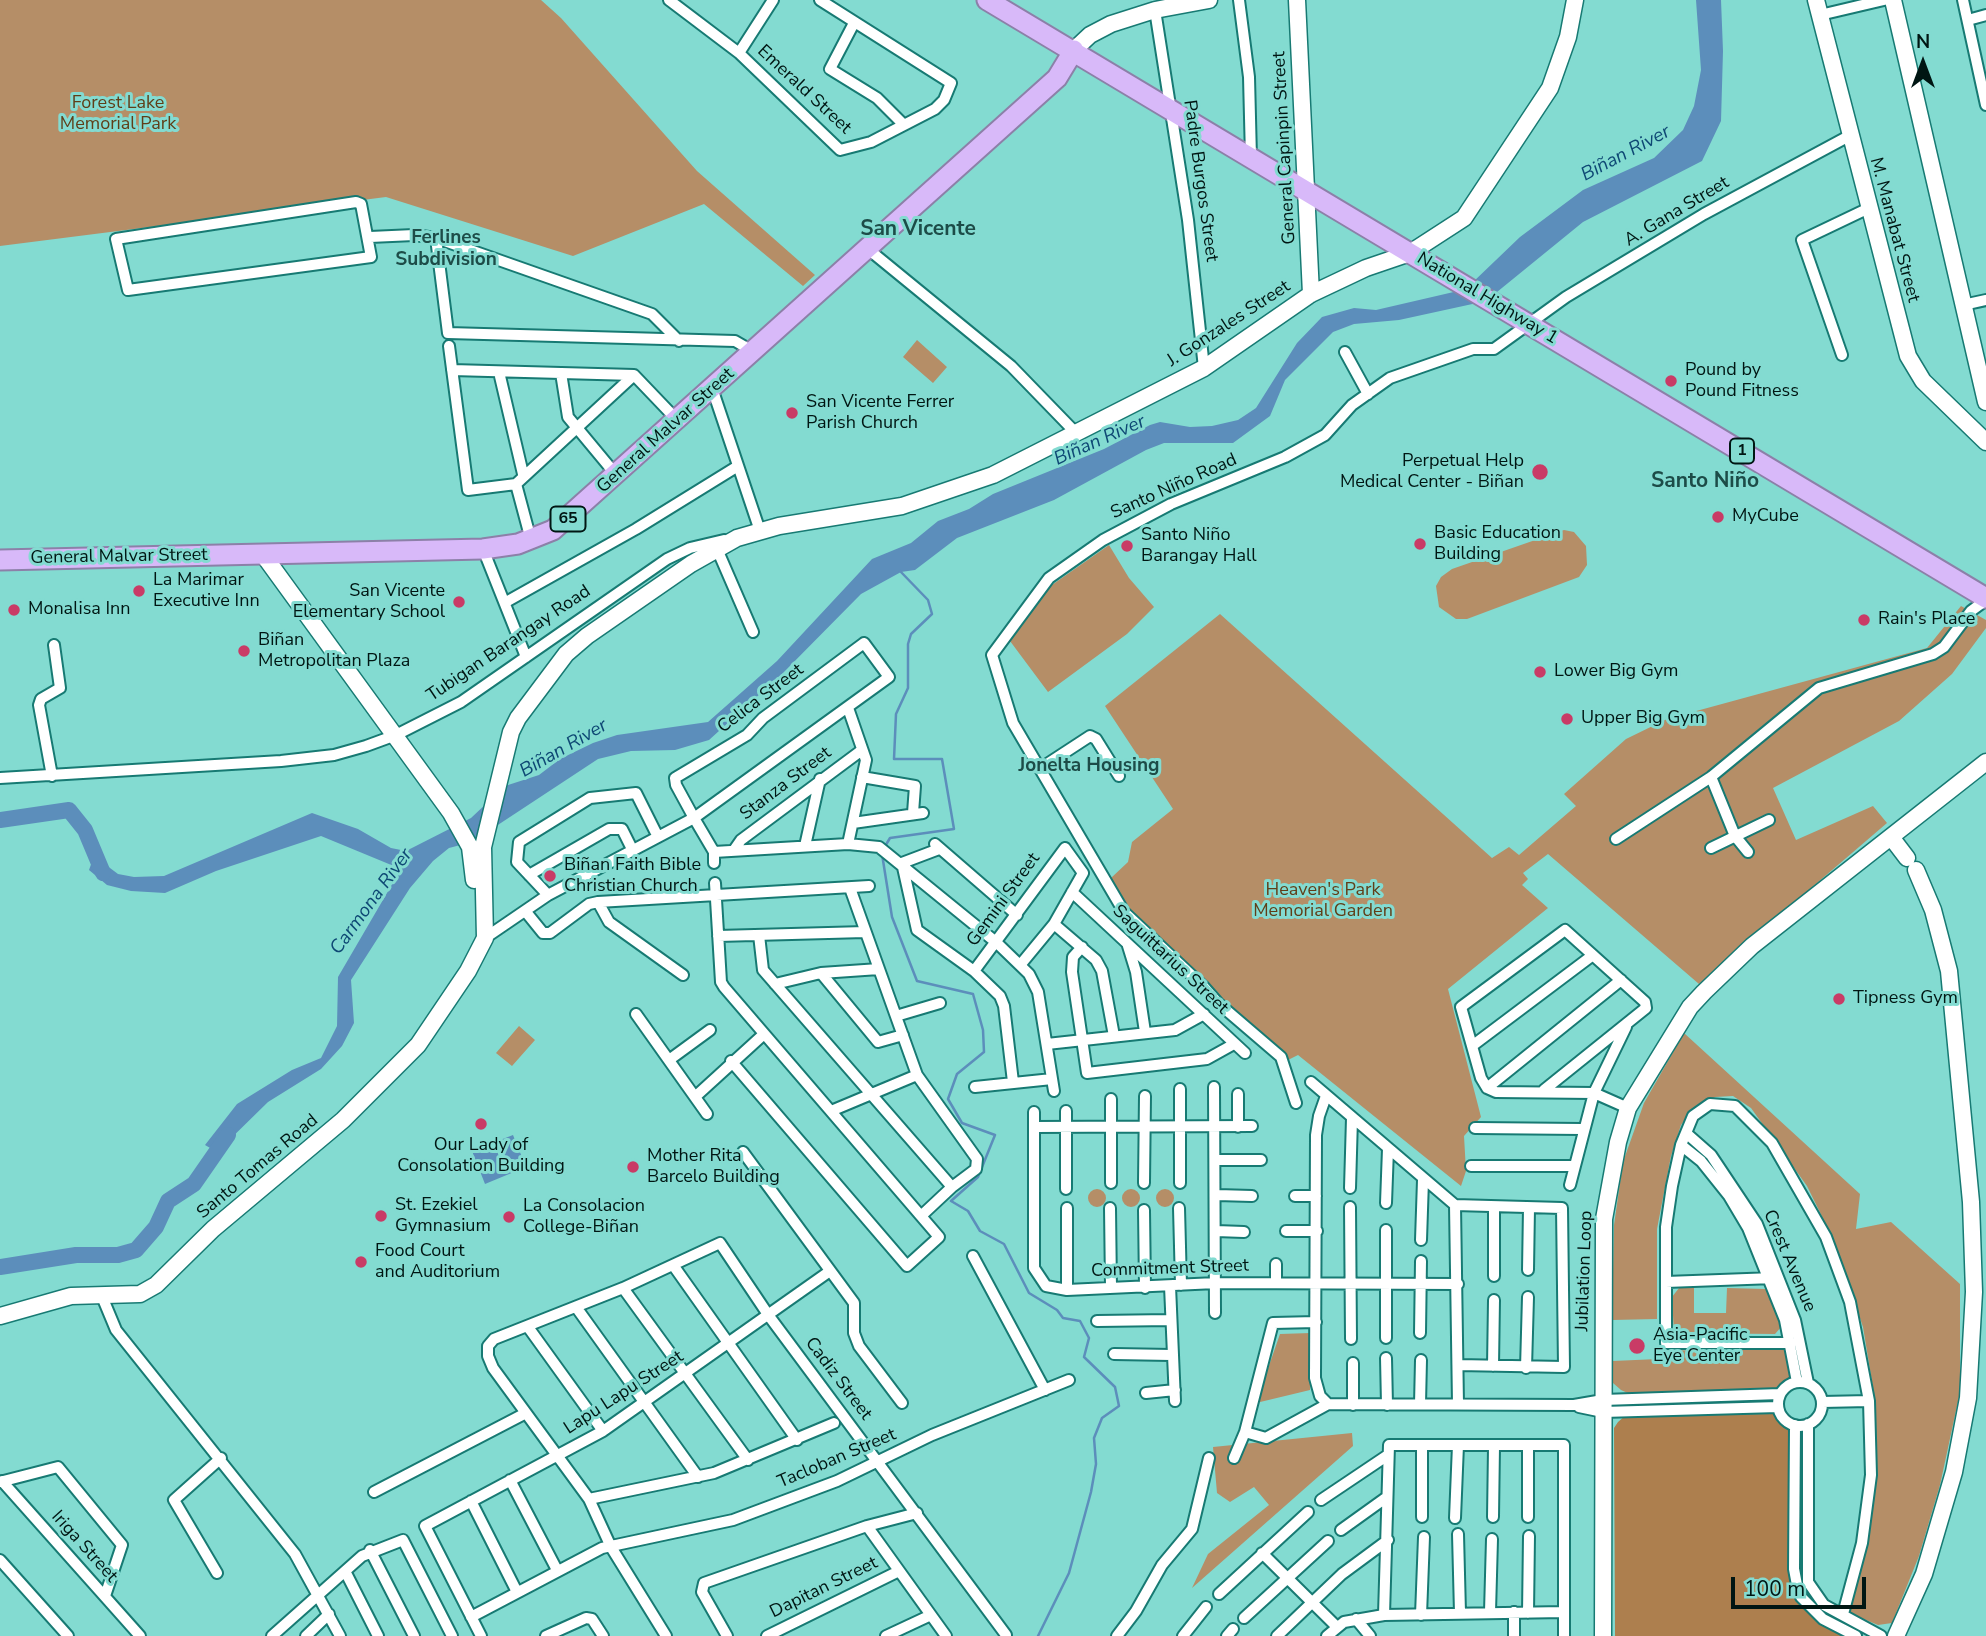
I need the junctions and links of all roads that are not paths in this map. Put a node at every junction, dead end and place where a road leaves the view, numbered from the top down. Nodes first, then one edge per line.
1 (670, 0) edge
2 (773, 0) edge
3 (820, 0) edge
4 (988, 0) edge
5 (1209, 0) edge
6 (1239, 0) edge
7 (1297, 0) edge
8 (1575, 0) edge
9 (1884, 0) edge
10 (1893, 0) edge
11 (1962, 0) edge
12 (1154, 5) edge
13 (1818, 8) edge
14 (1986, 15) edge
15 (1968, 20) junction
16 (854, 23) junction
17 (1074, 50) junction
18 (739, 53) junction
19 (1984, 84) edge
20 (1986, 105) edge
21 (1170, 110) junction
22 (903, 124) junction
23 (1849, 136) junction
24 (1251, 158) junction
25 (1308, 191) junction
26 (1869, 208) junction
27 (370, 237) junction
28 (436, 238) junction
29 (867, 249) junction
30 (1410, 253) junction
31 (1311, 294) junction
32 (1986, 300) edge
33 (1963, 304) junction
34 (1527, 323) junction
35 (679, 341) junction
36 (449, 346) dead end
37 (754, 352) junction
38 (1345, 352) dead end
39 (1842, 355) dead end
40 (1204, 368) junction
41 (452, 370) junction
42 (499, 372) junction
43 (561, 373) junction
44 (634, 375) junction
45 (712, 388) junction
46 (1368, 394) junction
47 (1986, 402) edge
48 (678, 421) junction
49 (577, 426) junction
50 (1076, 432) junction
51 (1986, 442) edge
52 (738, 466) junction
53 (523, 474) junction
54 (617, 476) junction
55 (516, 484) junction
56 (760, 531) junction
57 (737, 538) junction
58 (531, 540) junction
59 (483, 549) junction
60 (717, 549) junction
61 (262, 553) junction
62 (0, 560) edge
63 (1986, 599) edge
64 (506, 602) junction
65 (753, 632) dead end
66 (54, 645) dead end
67 (526, 657) junction
68 (848, 708) junction
69 (396, 735) junction
70 (862, 750) junction
71 (1986, 762) edge
72 (1041, 768) junction
73 (52, 776) junction
74 (1119, 776) dead end
75 (862, 777) junction
76 (1711, 777) junction
77 (0, 778) edge
78 (820, 779) junction
79 (694, 818) junction
80 (1769, 820) dead end
81 (853, 823) junction
82 (657, 835) junction
83 (1735, 836) junction
84 (1891, 837) junction
85 (1616, 839) dead end
86 (848, 845) junction
87 (805, 846) junction
88 (1711, 848) dead end
89 (632, 849) junction
90 (734, 850) junction
91 (1748, 852) dead end
92 (897, 861) junction
93 (529, 876) junction
94 (869, 886) dead end
95 (850, 888) junction
96 (715, 889) junction
97 (1072, 892) junction
98 (548, 895) junction
99 (598, 902) junction
100 (526, 912) junction
101 (1017, 915) junction
102 (1054, 924) junction
103 (866, 932) junction
104 (759, 935) junction
105 (718, 936) junction
106 (997, 943) junction
107 (482, 944) junction
108 (1128, 946) junction
109 (1082, 947) junction
110 (1593, 955) junction
111 (1021, 964) junction
112 (879, 969) junction
113 (974, 971) junction
114 (821, 973) junction
115 (683, 975) dead end
116 (1620, 980) junction
117 (775, 985) junction
118 (940, 1003) dead end
119 (636, 1014) dead end
120 (1205, 1014) junction
121 (896, 1016) junction
122 (1628, 1023) junction
123 (710, 1030) dead end
124 (1145, 1032) junction
125 (764, 1034) junction
126 (902, 1035) junction
127 (1114, 1036) junction
128 (1082, 1040) junction
129 (1047, 1044) junction
130 (1234, 1044) junction
131 (1472, 1046) junction
132 (1245, 1053) dead end
133 (669, 1060) junction
134 (731, 1061) junction
135 (917, 1074) junction
136 (1013, 1082) junction
137 (1311, 1082) dead end
138 (975, 1087) dead end
139 (1214, 1087) dead end
140 (1488, 1088) junction
141 (1180, 1090) dead end
142 (1545, 1090) junction
143 (870, 1092) junction
144 (1594, 1093) junction
145 (1238, 1094) dead end
146 (696, 1096) junction
147 (1145, 1096) dead end
148 (1326, 1096) junction
149 (1111, 1099) dead end
150 (1296, 1103) dead end
151 (1628, 1108) junction
152 (831, 1111) junction
153 (1066, 1111) dead end
154 (1034, 1112) dead end
155 (707, 1114) dead end
156 (1352, 1118) junction
157 (1214, 1126) junction
158 (1252, 1126) dead end
159 (1066, 1127) junction
160 (1112, 1127) junction
161 (1146, 1127) junction
162 (1180, 1127) junction
163 (1238, 1127) junction
164 (1034, 1128) junction
165 (1475, 1128) dead end
166 (1582, 1129) junction
167 (1686, 1133) junction
168 (1681, 1145) junction
169 (1388, 1149) junction
170 (743, 1152) dead end
171 (1216, 1160) junction
172 (1261, 1160) dead end
173 (1471, 1166) dead end
174 (1574, 1166) junction
175 (1423, 1180) junction
176 (1111, 1183) dead end
177 (1144, 1183) dead end
178 (1181, 1183) dead end
179 (1570, 1185) dead end
180 (952, 1187) junction
181 (1350, 1188) dead end
182 (1066, 1189) dead end
183 (1217, 1195) junction
184 (1252, 1196) dead end
185 (1295, 1196) dead end
186 (1316, 1196) junction
187 (1385, 1203) dead end
188 (1455, 1205) junction
189 (1350, 1207) dead end
190 (1066, 1208) dead end
191 (1110, 1208) dead end
192 (1179, 1208) dead end
193 (1494, 1208) junction
194 (1530, 1208) junction
195 (1144, 1210) dead end
196 (921, 1216) junction
197 (1979, 1224) edge
198 (1386, 1230) dead end
199 (1216, 1231) junction
200 (1286, 1231) dead end
201 (1317, 1231) junction
202 (1244, 1232) dead end
203 (1421, 1240) dead end
204 (973, 1256) dead end
205 (1421, 1261) dead end
206 (1276, 1264) dead end
207 (673, 1265) junction
208 (1528, 1270) dead end
209 (830, 1271) junction
210 (1494, 1276) dead end
211 (1775, 1278) junction
212 (1665, 1282) junction
213 (1216, 1283) junction
214 (1276, 1283) junction
215 (1352, 1283) junction
216 (1317, 1284) junction
217 (1387, 1284) junction
218 (1420, 1284) junction
219 (1458, 1284) junction
220 (1176, 1285) junction
221 (623, 1288) junction
222 (1111, 1288) junction
223 (1146, 1288) junction
224 (1067, 1290) junction
225 (101, 1294) junction
226 (1528, 1297) dead end
227 (1494, 1300) dead end
228 (576, 1307) junction
229 (1215, 1313) dead end
230 (769, 1316) junction
231 (0, 1317) edge
232 (1170, 1320) junction
233 (1097, 1321) dead end
234 (1316, 1322) junction
235 (528, 1327) junction
236 (1420, 1333) dead end
237 (1386, 1338) dead end
238 (1351, 1339) dead end
239 (1791, 1343) junction
240 (730, 1345) junction
241 (1114, 1354) dead end
242 (1171, 1355) junction
243 (1386, 1358) dead end
244 (1421, 1360) dead end
245 (1353, 1363) dead end
246 (1458, 1365) junction
247 (1493, 1366) junction
248 (1526, 1368) junction
249 (687, 1373) junction
250 (1069, 1380) dead end
251 (1803, 1382) junction
252 (1045, 1390) junction
253 (1146, 1393) dead end
254 (1780, 1394) junction
255 (1868, 1401) junction
256 (1822, 1402) junction
257 (645, 1403) junction
258 (902, 1403) dead end
259 (1328, 1404) junction
260 (1420, 1404) junction
261 (1458, 1404) junction
262 (1353, 1405) junction
263 (1387, 1405) junction
264 (1603, 1406) junction
265 (1778, 1408) junction
266 (526, 1413) junction
267 (834, 1423) dead end
268 (1808, 1424) junction
269 (1795, 1425) junction
270 (603, 1431) junction
271 (1245, 1432) junction
272 (797, 1440) junction
273 (1422, 1445) junction
274 (1528, 1445) junction
275 (1458, 1446) junction
276 (1494, 1447) junction
277 (1388, 1455) junction
278 (559, 1456) junction
279 (221, 1458) junction
280 (1209, 1458) dead end
281 (1234, 1458) dead end
282 (748, 1460) junction
283 (878, 1462) junction
284 (698, 1477) junction
285 (510, 1480) junction
286 (1, 1482) edge
287 (374, 1492) dead end
288 (1387, 1497) junction
289 (589, 1499) junction
290 (1321, 1500) dead end
291 (471, 1501) junction
292 (1308, 1512) dead end
293 (917, 1513) junction
294 (1422, 1517) dead end
295 (1493, 1517) dead end
296 (1528, 1517) dead end
297 (1455, 1518) dead end
298 (867, 1526) junction
299 (1341, 1530) dead end
300 (1458, 1534) dead end
301 (1529, 1536) dead end
302 (1424, 1537) dead end
303 (1492, 1539) dead end
304 (1388, 1540) junction
305 (1328, 1541) dead end
306 (611, 1547) junction
307 (370, 1550) junction
308 (1262, 1553) junction
309 (0, 1560) edge
310 (557, 1570) junction
311 (345, 1571) junction
312 (897, 1572) junction
313 (217, 1573) dead end
314 (1286, 1577) junction
315 (517, 1592) junction
316 (318, 1594) junction
317 (1219, 1594) dead end
318 (105, 1595) junction
319 (1311, 1602) junction
320 (1206, 1607) dead end
321 (1490, 1612) junction
322 (1514, 1612) junction
323 (1564, 1612) junction
324 (1460, 1613) junction
325 (1528, 1613) junction
326 (328, 1614) junction
327 (1843, 1614) junction
328 (931, 1615) junction
329 (1384, 1615) junction
330 (1421, 1615) junction
331 (471, 1617) junction
332 (1244, 1618) dead end
333 (1356, 1619) junction
334 (1337, 1627) junction
335 (1006, 1635) edge
336 (68, 1636) edge
337 (140, 1636) edge
338 (272, 1636) edge
339 (306, 1636) edge
340 (340, 1636) edge
341 (378, 1636) edge
342 (414, 1636) edge
343 (452, 1636) edge
344 (481, 1636) edge
345 (546, 1636) edge
346 (603, 1636) edge
347 (666, 1636) edge
348 (727, 1636) edge
349 (767, 1636) edge
350 (886, 1636) edge
351 (946, 1636) edge
352 (1117, 1636) edge
353 (1183, 1636) edge
354 (1277, 1636) edge
355 (1327, 1636) edge
356 (1370, 1636) edge
357 (1514, 1636) edge
358 (1564, 1636) edge
359 (1603, 1636) edge
360 (1856, 1636) edge
361 (1881, 1636) edge
362 (1896, 1636) edge

1 - 18 street, Emerald Street
2 - 18 street
3 - 16 street
4 - 17 highway, National Highway 1 / 1
5 - 12 street, General Malvar Street
6 - 24 street
7 - 25 street, General Capinpin Street
8 - 30 street, J. Gonzales Street
9 - 13 street
10 - 33 street
11 - 15 street
12 - 17 street, General Malvar Street
12 - 21 street, Padre Burgos Street
13 - 23 street, M. Manabat Street
14 - 15 street
15 - 19 street
16 - 22 street
16 - 22 street, Emerald Street
17 - 21 highway, National Highway 1 / 1
17 - 29 highway, General Malvar Street / 65
18 - 22 street, Emerald Street
19 - 20 street
21 - 24 highway, National Highway 1 / 1
21 - 40 street, Padre Burgos Street
23 - 26 street, M. Manabat Street
23 - 34 street, A. Gana Street
24 - 25 highway, National Highway 1 / 1
25 - 30 highway, National Highway 1 / 1
25 - 31 street, General Capinpin Street
26 - 39 street
26 - 51 street, M. Manabat Street
27 - 27 street
27 - 28 street
28 - 35 street
28 - 35 street
29 - 37 highway, General Malvar Street / 65
29 - 50 street
30 - 31 street, J. Gonzales Street
30 - 34 highway, National Highway 1 / 1
31 - 40 street, J. Gonzales Street
32 - 33 street
33 - 47 street
34 - 46 street, Santo Niño Road
34 - 63 highway, National Highway 1 / 1
35 - 37 street
36 - 41 street
37 - 45 highway, General Malvar Street / 65
38 - 46 street
40 - 50 street, J. Gonzales Street
41 - 42 street
41 - 55 street
42 - 43 street
42 - 53 street
43 - 44 street
43 - 49 street
44 - 48 street
44 - 49 street
45 - 48 highway, General Malvar Street / 65
45 - 52 street
46 - 72 street, Santo Niño Road
48 - 54 highway, General Malvar Street / 65
49 - 53 street
49 - 54 street
50 - 56 street, J. Gonzales Street
52 - 56 street
52 - 64 street
53 - 55 street
54 - 58 highway, General Malvar Street / 65
55 - 58 street
56 - 57 street, J. Gonzales Street
57 - 60 street, J. Gonzales Street
57 - 67 street, Tubigan Barangay Road
58 - 59 highway, General Malvar Street / 65
59 - 61 highway, General Malvar Street / 65
59 - 64 street
60 - 65 street
60 - 107 street, J. Gonzales Street
61 - 62 highway, General Malvar Street / 65
61 - 69 street
63 - 76 street
64 - 67 street
66 - 73 street
67 - 69 street, Tubigan Barangay Road
68 - 70 street
68 - 79 street
68 - 79 street, Celica Street
69 - 73 street, Tubigan Barangay Road
69 - 107 street
70 - 75 street
70 - 78 street, Stanza Street
71 - 84 street, Jubilation Loop
72 - 74 street
72 - 150 street, Santo Niño Road
73 - 77 street, Tubigan Barangay Road
75 - 81 street
75 - 81 street
76 - 83 street
76 - 85 street
78 - 87 street
78 - 90 street, Stanza Street
79 - 82 street
79 - 90 street, Celica Street
80 - 83 street
81 - 86 street
82 - 89 street
82 - 93 street
83 - 88 street
83 - 91 street
84 - 151 street, Jubilation Loop
84 - 197 street
86 - 87 street
86 - 92 street
87 - 90 street
89 - 93 street
89 - 98 street
92 - 101 street
92 - 106 street
92 - 113 street
93 - 98 street
94 - 95 street
95 - 96 street
95 - 103 street
96 - 99 street
96 - 105 street
97 - 101 street, Gemini Street
97 - 102 street
97 - 108 street, Saguittarius Street
98 - 100 street
99 - 100 street
99 - 115 street
100 - 107 street
101 - 106 street, Gemini Street
102 - 109 street
102 - 111 street
103 - 104 street
103 - 112 street
104 - 105 street
104 - 117 street
105 - 125 street
106 - 111 street
106 - 113 street, Gemini Street
107 - 225 street, Santo Tomas Road
108 - 120 street, Saguittarius Street
108 - 124 street
109 - 127 street
109 - 128 street
110 - 116 street
110 - 131 street
110 - 131 street
111 - 129 street
112 - 114 street
112 - 121 street
113 - 136 street
114 - 117 street
114 - 126 street
116 - 122 street
116 - 140 street
117 - 143 street
118 - 121 street
119 - 133 street
120 - 124 street
120 - 130 street, Saguittarius Street
121 - 126 street
122 - 142 street
122 - 144 street
123 - 133 street
124 - 127 street
125 - 134 street
125 - 152 street
126 - 135 street
127 - 128 street
128 - 129 street
128 - 130 street
129 - 136 street
130 - 132 street, Saguittarius Street
131 - 140 street
133 - 146 street
134 - 146 street
134 - 196 street
135 - 143 street
135 - 180 street
136 - 138 street
137 - 148 street
139 - 157 street
140 - 142 street
141 - 162 street
142 - 144 street
143 - 152 street
143 - 180 street
144 - 151 street
144 - 166 street
145 - 163 street
146 - 155 street
147 - 161 street
148 - 156 street
148 - 186 street
149 - 160 street
151 - 264 street, Jubilation Loop
152 - 196 street
153 - 159 street
154 - 164 street, Commitment Street
156 - 169 street
156 - 181 street
157 - 162 street
157 - 163 street
157 - 171 street
158 - 163 street
159 - 160 street
159 - 164 street
159 - 182 street
160 - 161 street
160 - 176 street
161 - 162 street
161 - 177 street
162 - 178 street
164 - 224 street, Commitment Street
165 - 166 street
166 - 174 street
167 - 168 street
167 - 211 street, Crest Avenue
167 - 255 street
168 - 211 street, Crest Avenue
168 - 212 street
169 - 175 street
169 - 187 street
170 - 209 street
171 - 172 street
171 - 183 street
173 - 174 street
174 - 179 street
175 - 188 street
175 - 203 street
180 - 196 street
183 - 184 street
183 - 199 street
185 - 186 street
186 - 201 street
188 - 193 street
188 - 219 street
189 - 215 street
190 - 224 street
191 - 222 street
192 - 220 street
193 - 194 street
193 - 210 street
194 - 208 street
194 - 248 street
195 - 223 street
197 - 362 street
198 - 217 street
199 - 202 street
199 - 213 street
200 - 201 street
201 - 216 street
204 - 252 street
205 - 218 street
206 - 214 street
207 - 221 street
207 - 230 street, Cadiz Street
207 - 240 street
209 - 230 street, Lapu Lapu Street
209 - 258 street
211 - 212 street
211 - 239 street, Crest Avenue
211 - 251 street, Crest Avenue
212 - 239 street
213 - 214 street, Commitment Street
213 - 220 street, Commitment Street
213 - 229 street
214 - 216 street, Commitment Street
215 - 216 street, Commitment Street
215 - 217 street, Commitment Street
215 - 238 street
216 - 234 street
217 - 218 street, Commitment Street
217 - 237 street
218 - 219 street, Commitment Street
218 - 236 street
219 - 246 street
220 - 223 street, Commitment Street
220 - 232 street
221 - 228 street
221 - 249 street
222 - 223 street, Commitment Street
222 - 224 street, Commitment Street
225 - 231 street, Santo Tomas Road
225 - 279 street
226 - 248 street
227 - 247 street
228 - 235 street
228 - 257 street
230 - 240 street, Lapu Lapu Street
230 - 283 street, Cadiz Street
232 - 233 street
232 - 242 street
234 - 259 street
234 - 271 street
235 - 266 street
235 - 270 street
239 - 251 street, Crest Avenue
240 - 249 street, Lapu Lapu Street
240 - 272 street
241 - 242 street
242 - 253 street
243 - 263 street
244 - 260 street
245 - 262 street
246 - 247 street
246 - 261 street
247 - 248 street
249 - 257 street, Lapu Lapu Street
249 - 282 street
250 - 252 street, Tacloban Street
251 - 254 street
251 - 256 street
252 - 283 street, Tacloban Street
254 - 264 street
254 - 265 street
255 - 256 street
255 - 327 street
256 - 268 street
257 - 270 street, Lapu Lapu Street
257 - 284 street
259 - 262 street
259 - 271 street
260 - 261 street
260 - 263 street
261 - 264 street
262 - 263 street
264 - 265 street
264 - 359 street, Jubilation Loop
265 - 269 street
266 - 278 street
266 - 287 street
267 - 272 street
268 - 269 street
268 - 327 street
269 - 360 street
270 - 278 street, Lapu Lapu Street
271 - 281 street
272 - 282 street
273 - 275 street
273 - 277 street
273 - 294 street
274 - 276 street
274 - 296 street
274 - 323 street
275 - 276 street
275 - 297 street
276 - 295 street
277 - 288 street
277 - 290 street
278 - 285 street, Lapu Lapu Street
278 - 289 street
279 - 313 street
279 - 316 street
280 - 352 street
282 - 284 street
283 - 293 street, Cadiz Street
283 - 306 street, Tacloban Street
284 - 289 street
285 - 291 street, Lapu Lapu Street
285 - 310 street
286 - 318 street, Iriga Street
286 - 318 street
288 - 299 street
288 - 304 street
289 - 306 street
291 - 315 street
291 - 331 street, Lapu Lapu Street
292 - 308 street
293 - 298 street
293 - 335 street, Cadiz Street
298 - 312 street
298 - 348 street
300 - 324 street
301 - 325 street
302 - 330 street
303 - 321 street
304 - 319 street
304 - 329 street
305 - 314 street
306 - 310 street, Tacloban Street
306 - 347 street
307 - 311 street
307 - 342 street
307 - 343 street
308 - 314 street
308 - 317 street
309 - 336 street
310 - 315 street, Tacloban Street
311 - 316 street
311 - 341 street
312 - 328 street
312 - 349 street, Dapitan Street
314 - 319 street
314 - 332 street
315 - 331 street, Tacloban Street
316 - 326 street
316 - 338 street
318 - 337 street, Iriga Street
319 - 334 street
319 - 354 street
320 - 353 street
321 - 322 street
321 - 324 street
322 - 325 street
322 - 357 street
323 - 325 street
323 - 358 street
324 - 330 street
326 - 339 street
326 - 340 street
327 - 361 street
328 - 350 street
328 - 351 street
329 - 330 street
329 - 333 street
331 - 344 street
333 - 334 street
333 - 356 street
334 - 355 street
345 - 346 street

